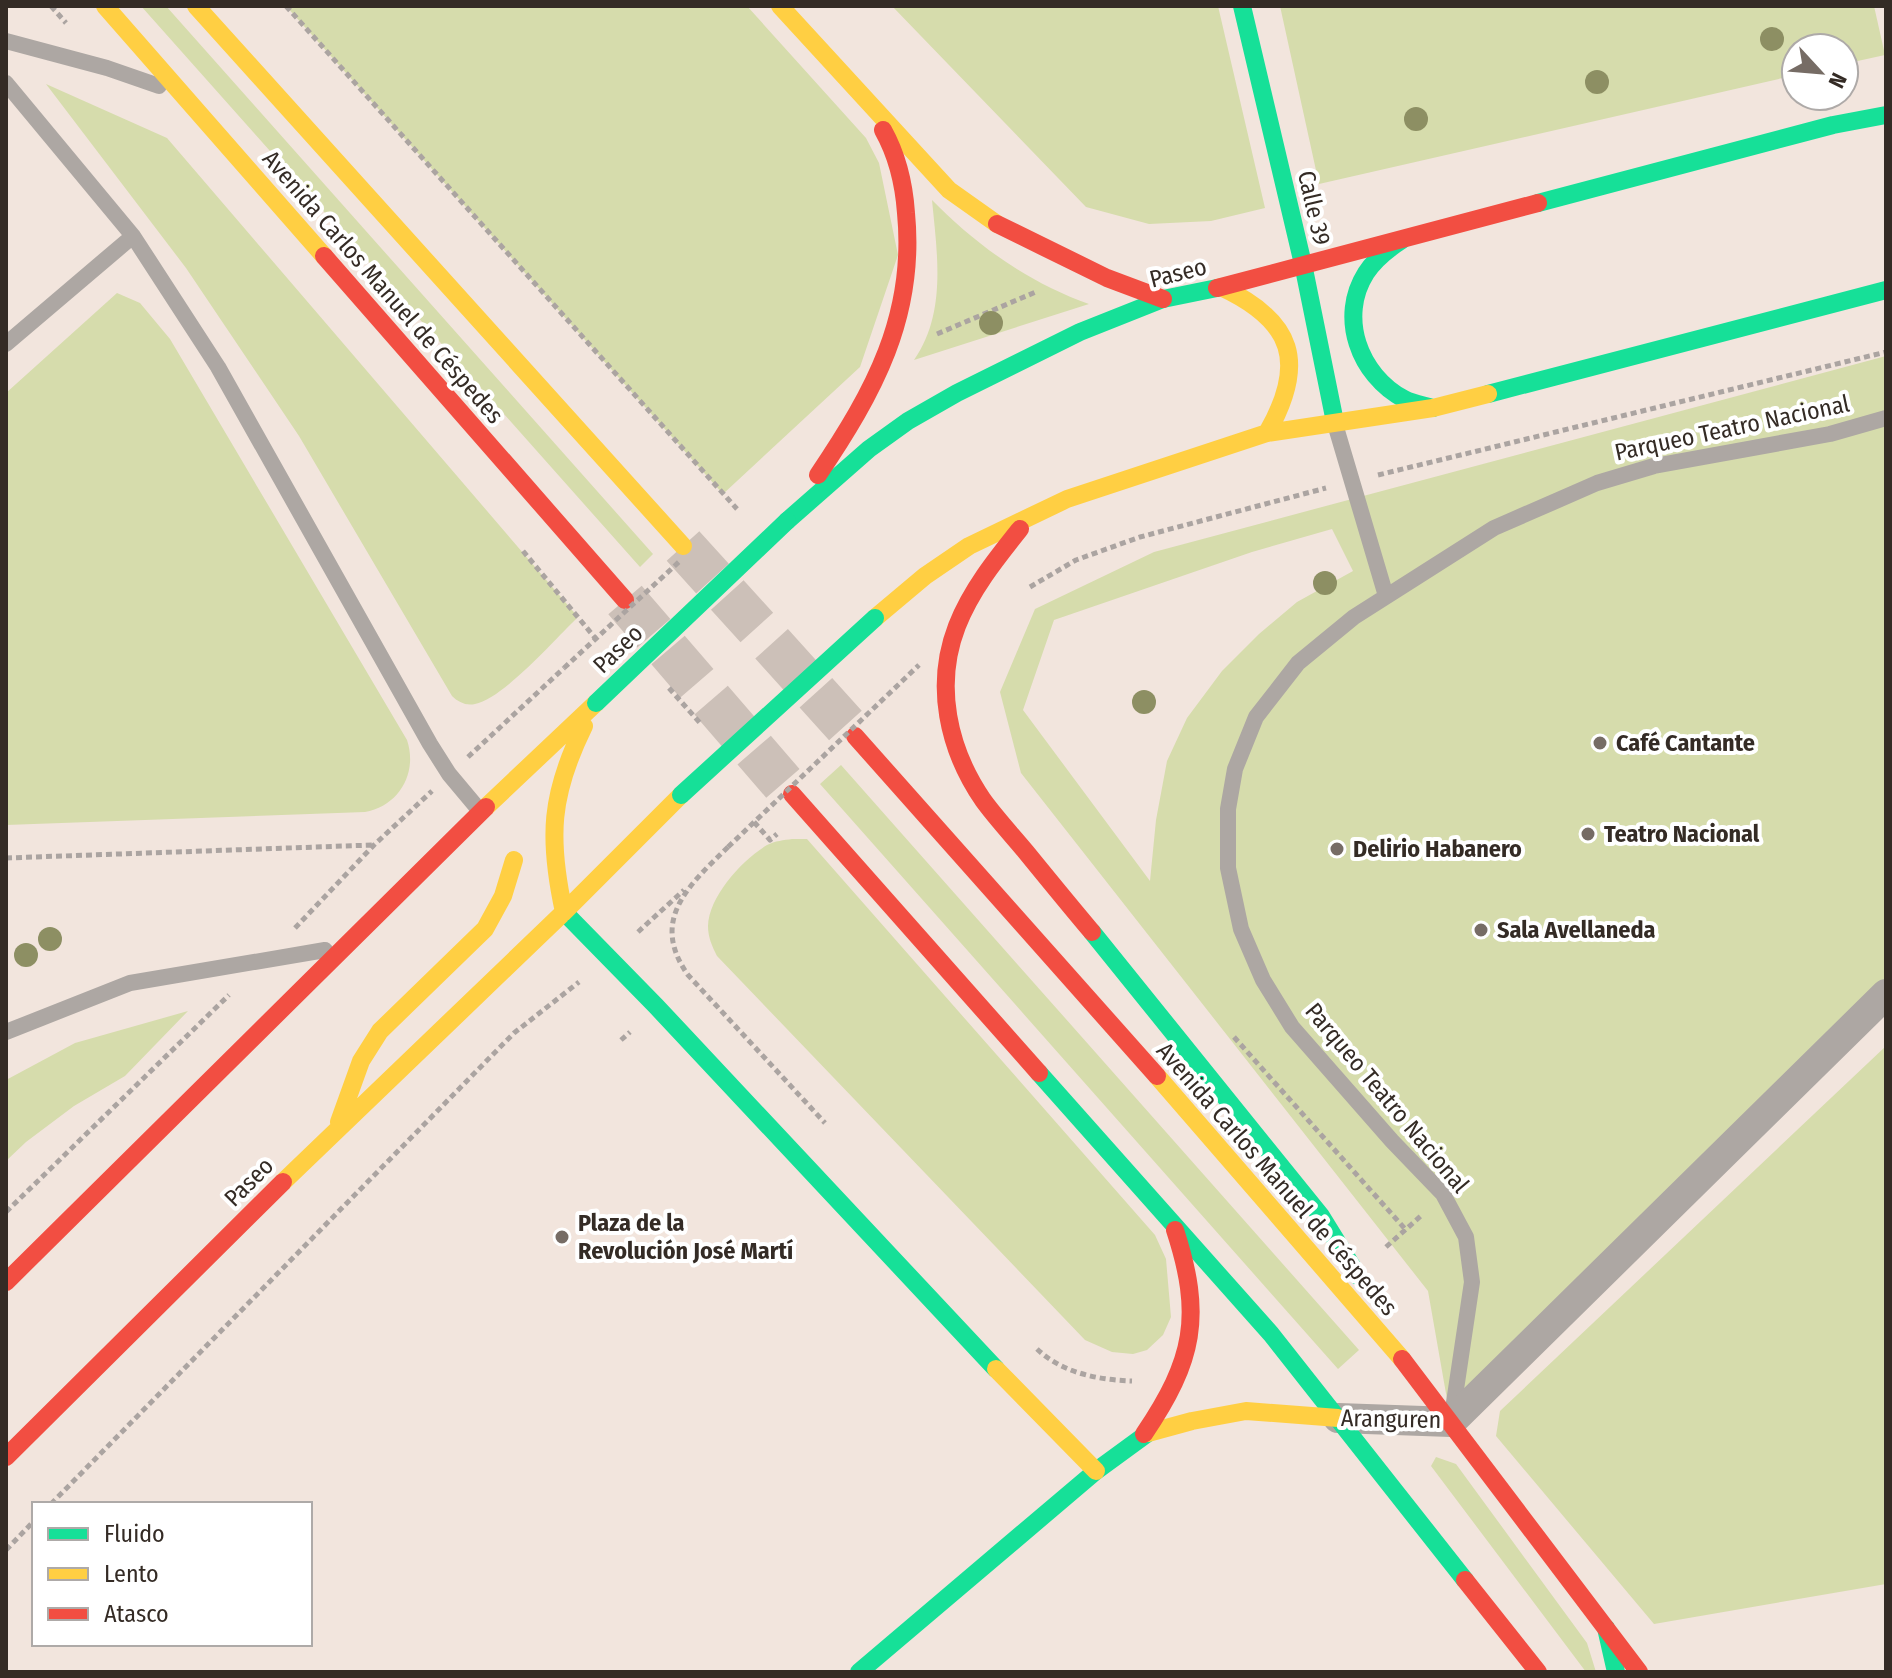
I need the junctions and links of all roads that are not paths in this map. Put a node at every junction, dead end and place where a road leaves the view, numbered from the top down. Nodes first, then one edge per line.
1 (105, 6) edge
2 (196, 6) edge
3 (780, 6) edge
4 (1242, 6) edge
5 (6, 41) edge
6 (6, 83) edge
7 (183, 95) junction
8 (862, 98) junction
9 (1886, 115) edge
10 (1833, 125) junction
11 (1886, 135) edge
12 (133, 236) junction
13 (1402, 240) junction
14 (1303, 264) junction
15 (1221, 287) junction
16 (1886, 290) edge
17 (1163, 299) junction
18 (6, 344) edge
19 (1433, 408) junction
20 (1886, 418) edge
21 (1335, 422) junction
22 (1267, 433) junction
23 (1032, 515) junction
24 (787, 521) junction
25 (682, 553) tunnel mouth
26 (1386, 596) junction
27 (625, 600) tunnel mouth
28 (596, 703) junction
29 (855, 736) tunnel mouth
30 (792, 794) tunnel mouth
31 (485, 818) junction
32 (515, 860) dead end
33 (544, 891) dead end
34 (564, 912) junction
35 (343, 947) junction
36 (1886, 994) edge
37 (6, 1032) edge
38 (335, 1131) junction
39 (1171, 1219) junction
40 (6, 1282) edge
41 (1396, 1352) junction
42 (1338, 1418) junction
43 (1451, 1422) junction
44 (1144, 1434) junction
45 (6, 1457) edge
46 (1096, 1471) junction
47 (1606, 1628) junction
48 (859, 1672) edge
49 (1538, 1672) edge
50 (1616, 1672) edge
51 (1639, 1672) edge

1 - 7 main road, Avenida Carlos Manuel de Céspedes
2 - 25 main road, Avenida Carlos Manuel de Céspedes
3 - 8 main road
4 - 14 main road, Calle 39
5 - 7 lane
6 - 12 lane
7 - 27 main road, Avenida Carlos Manuel de Céspedes
8 - 17 main road
8 - 24 main road
9 - 10 main road, Paseo
10 - 11 main road
10 - 13 main road, Paseo
12 - 18 lane
12 - 31 lane
13 - 14 main road, Paseo
13 - 19 main road
14 - 15 main road, Paseo
14 - 21 main road, Calle 39
15 - 17 main road, Paseo
15 - 22 main road
16 - 19 main road
17 - 24 main road, Paseo
19 - 21 main road
20 - 26 lane, Parqueo Teatro Nacional
21 - 22 main road
21 - 26 lane
22 - 23 main road
23 - 34 main road, Paseo, bridge
23 - 41 main road
24 - 28 main road, Paseo, bridge
26 - 43 lane, Parqueo Teatro Nacional
28 - 31 main road, Paseo
28 - 34 main road
29 - 41 main road, Avenida Carlos Manuel de Céspedes
30 - 39 main road
31 - 35 main road
32 - 38 main road
33 - 34 main road
34 - 38 main road, Paseo
34 - 46 main road
35 - 37 lane
35 - 40 main road
36 - 43 street, Aranguren
38 - 45 main road, Paseo
39 - 42 main road
39 - 44 main road
41 - 43 main road, Avenida Carlos Manuel de Céspedes
42 - 43 street, Aranguren
42 - 44 main road, Aranguren
42 - 49 main road
43 - 47 main road, Avenida Carlos Manuel de Céspedes
44 - 46 main road, Aranguren
46 - 48 main road, Aranguren
47 - 50 main road
47 - 51 main road, Avenida Carlos Manuel de Céspedes

